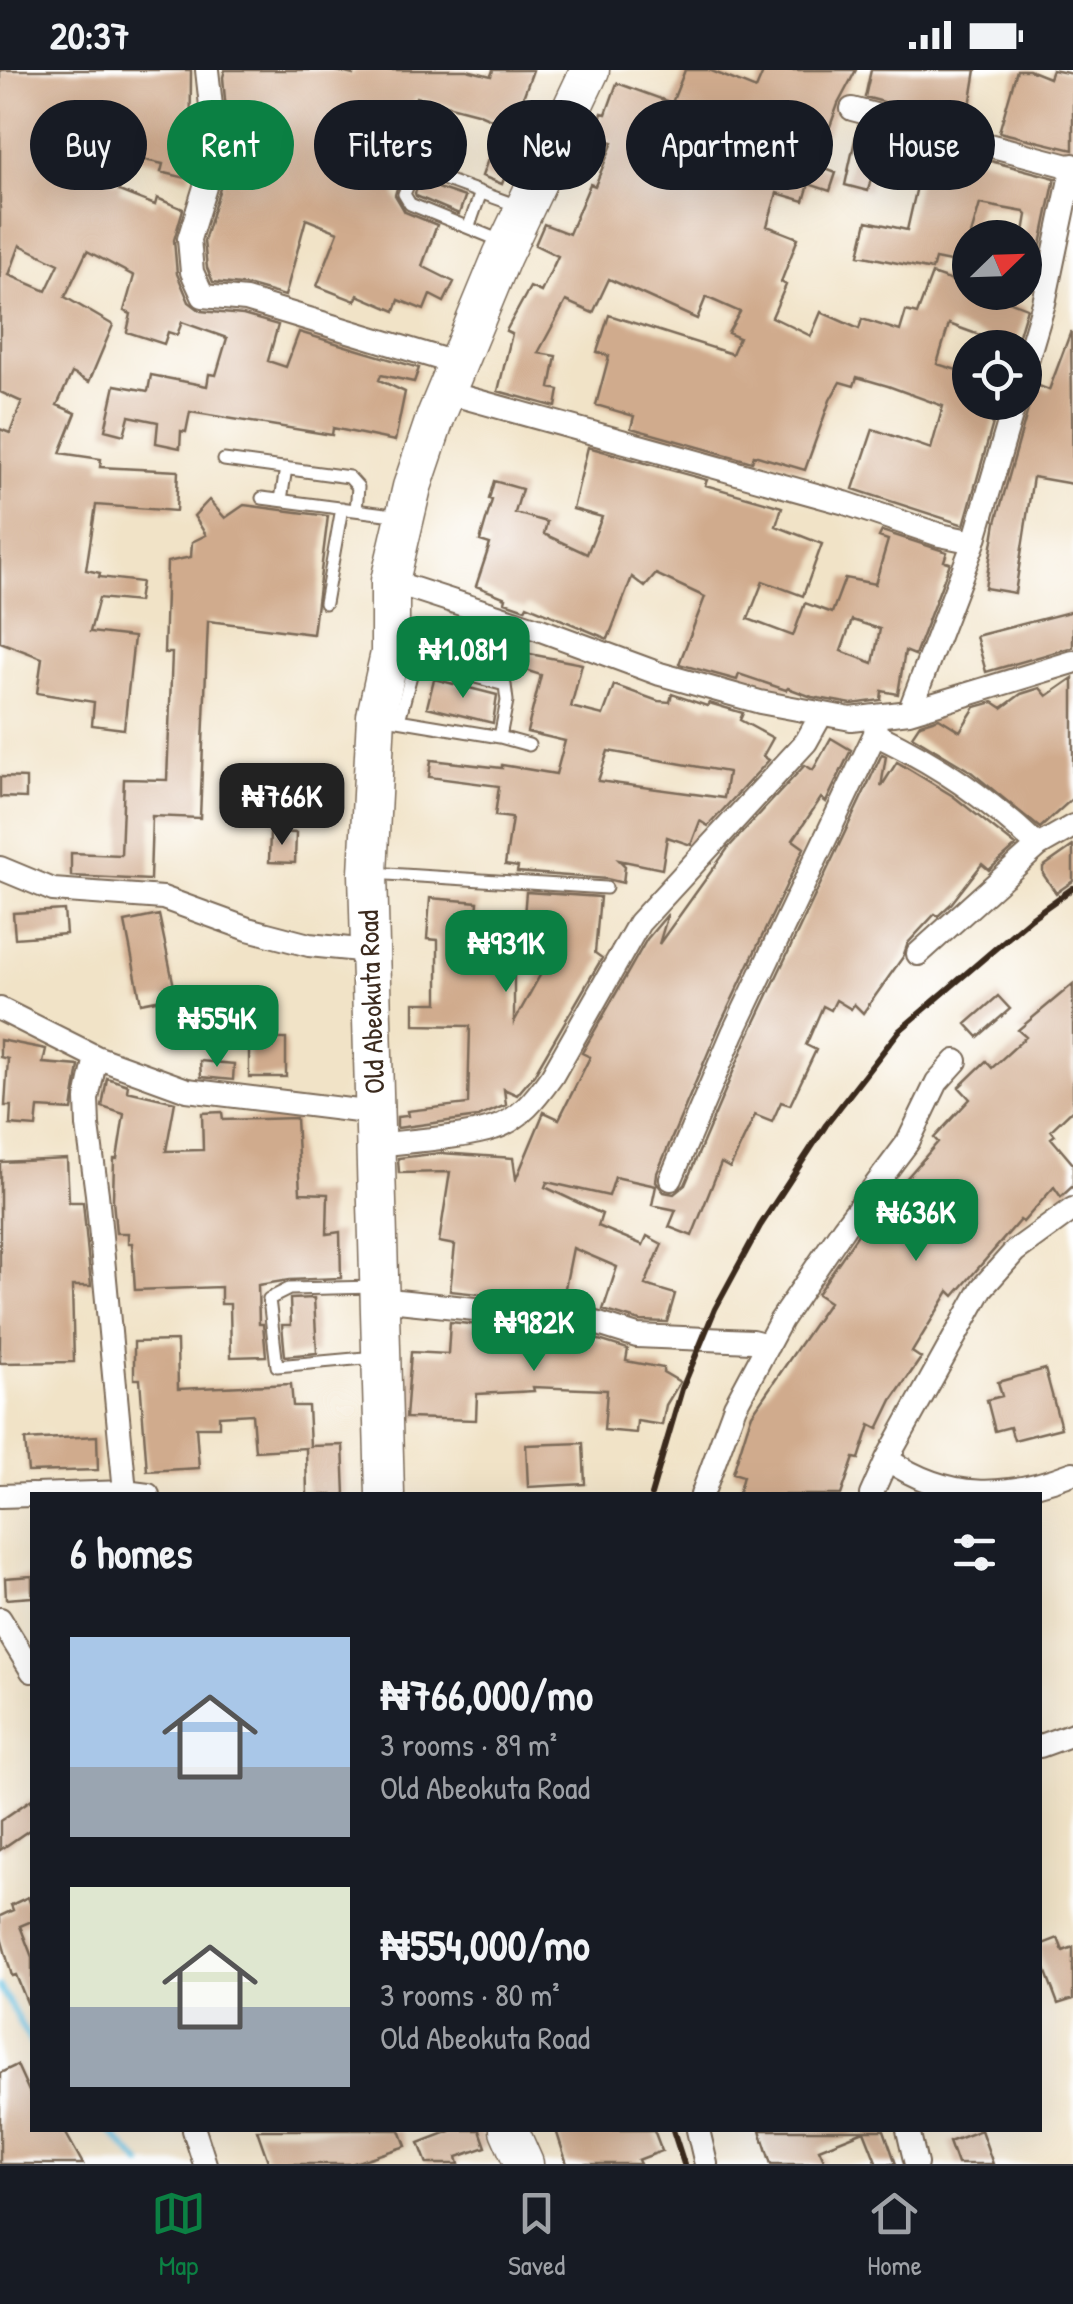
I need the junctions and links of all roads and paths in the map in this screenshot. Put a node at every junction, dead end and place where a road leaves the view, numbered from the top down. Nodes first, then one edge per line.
1 (206, 70) edge
2 (590, 70) edge
3 (852, 109) dead end
4 (1073, 166) edge
5 (480, 194) junction
6 (525, 208) junction
7 (469, 226) junction
8 (508, 244) junction
9 (1036, 330) edge
10 (452, 378) junction
11 (1010, 420) edge
12 (224, 460) dead end
13 (286, 468) junction
14 (262, 498) dead end
15 (281, 500) junction
16 (342, 508) junction
17 (356, 510) junction
18 (406, 516) junction
19 (974, 542) junction
20 (390, 582) junction
21 (325, 603) dead end
22 (403, 657) junction
23 (1073, 662) edge
24 (909, 712) junction
25 (821, 715) junction
26 (387, 718) junction
27 (876, 726) junction
28 (500, 737) junction
29 (529, 745) dead end
30 (1073, 826) edge
31 (1038, 846) junction
32 (0, 868) edge
33 (368, 873) junction
34 (606, 888) dead end
35 (369, 951) junction
36 (918, 954) dead end
37 (0, 1009) edge
38 (96, 1057) junction
39 (956, 1061) dead end
40 (375, 1129) junction
41 (670, 1179) dead end
42 (1073, 1209) edge
43 (380, 1293) junction
44 (768, 1345) junction
45 (382, 1356) junction
46 (887, 1459) junction
47 (1073, 1473) edge
48 (136, 1492) edge
49 (385, 1492) edge
50 (703, 1492) edge
51 (871, 1492) edge
52 (30, 1495) edge
53 (0, 1496) edge
54 (0, 1620) edge
55 (30, 1668) edge
56 (1073, 1734) edge
57 (1042, 1745) edge
58 (195, 2132) edge
59 (510, 2132) edge
60 (698, 2132) edge
61 (908, 2132) edge
62 (205, 2164) edge
63 (524, 2164) edge
64 (706, 2164) edge
65 (916, 2164) edge

1 - 10 street
2 - 6 highway, Old Abeokuta Road
3 - 4 street
4 - 9 street
5 - 6 lane
5 - 7 lane
5 - 7 lane
6 - 8 highway, Old Abeokuta Road
7 - 8 lane
8 - 10 highway, Old Abeokuta Road
10 - 18 highway, Old Abeokuta Road
10 - 19 street
11 - 19 street
12 - 13 lane
13 - 15 lane
13 - 17 lane
14 - 15 lane
15 - 16 lane
16 - 17 lane
16 - 21 lane
17 - 18 lane
18 - 20 highway, Old Abeokuta Road
19 - 24 street
20 - 22 highway, Old Abeokuta Road
20 - 25 street
22 - 26 highway, Old Abeokuta Road
22 - 28 lane
23 - 24 street
24 - 27 street
25 - 27 street
25 - 40 street
26 - 28 lane
26 - 33 highway, Old Abeokuta Road
27 - 31 street
27 - 41 street
28 - 29 lane
30 - 31 street
31 - 36 street
32 - 35 street
33 - 34 lane
33 - 35 highway, Old Abeokuta Road
35 - 40 highway, Old Abeokuta Road
37 - 38 street
38 - 40 street
38 - 48 street
39 - 44 street
40 - 43 highway, Old Abeokuta Road
42 - 46 street
43 - 44 street
43 - 45 highway, Old Abeokuta Road
43 - 45 lane
44 - 50 street
45 - 49 highway, Old Abeokuta Road
46 - 47 street
46 - 51 street
52 - 53 street
54 - 55 street
56 - 57 street
58 - 62 street
59 - 63 highway
60 - 64 street
61 - 65 street

